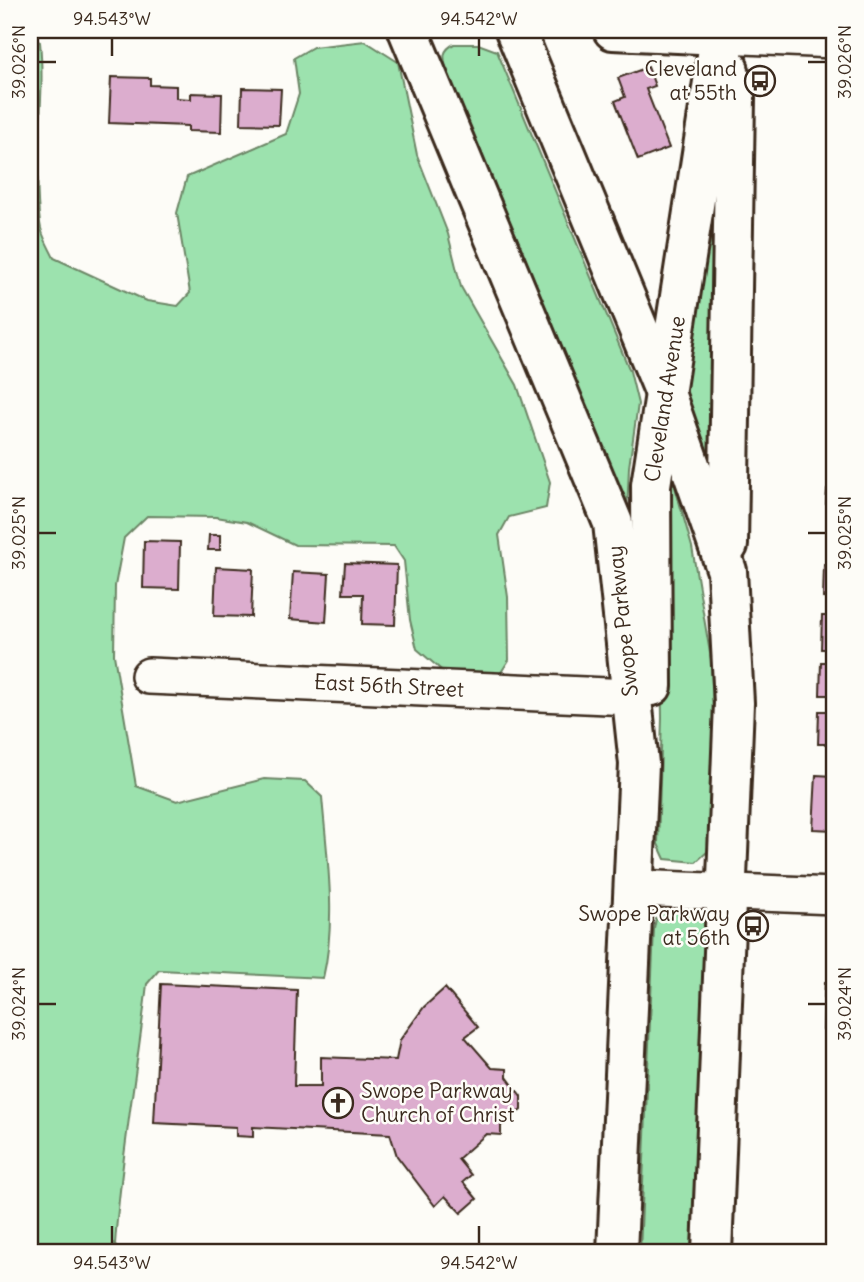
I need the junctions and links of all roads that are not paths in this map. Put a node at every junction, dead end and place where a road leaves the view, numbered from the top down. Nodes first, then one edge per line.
1 (408, 30) edge
2 (515, 30) edge
3 (613, 30) edge
4 (721, 32) edge
5 (834, 40) edge
6 (665, 393) junction
7 (727, 571) junction
8 (149, 676) dead end
9 (630, 697) junction
10 (639, 764) junction
11 (634, 888) junction
12 (726, 892) junction
13 (834, 896) edge
14 (617, 1252) edge
15 (712, 1252) edge

1 - 9 main road, Swope Parkway
2 - 6 main road
3 - 4 main road
4 - 5 street
4 - 6 main road, Cleveland Avenue
4 - 7 main road
6 - 7 main road
6 - 10 main road, Cleveland Avenue
7 - 12 main road
8 - 9 street, East 56th Street
9 - 10 main road, Swope Parkway
10 - 11 main road, Swope Parkway
11 - 12 street
11 - 14 main road, Swope Parkway
12 - 13 street
12 - 15 main road

